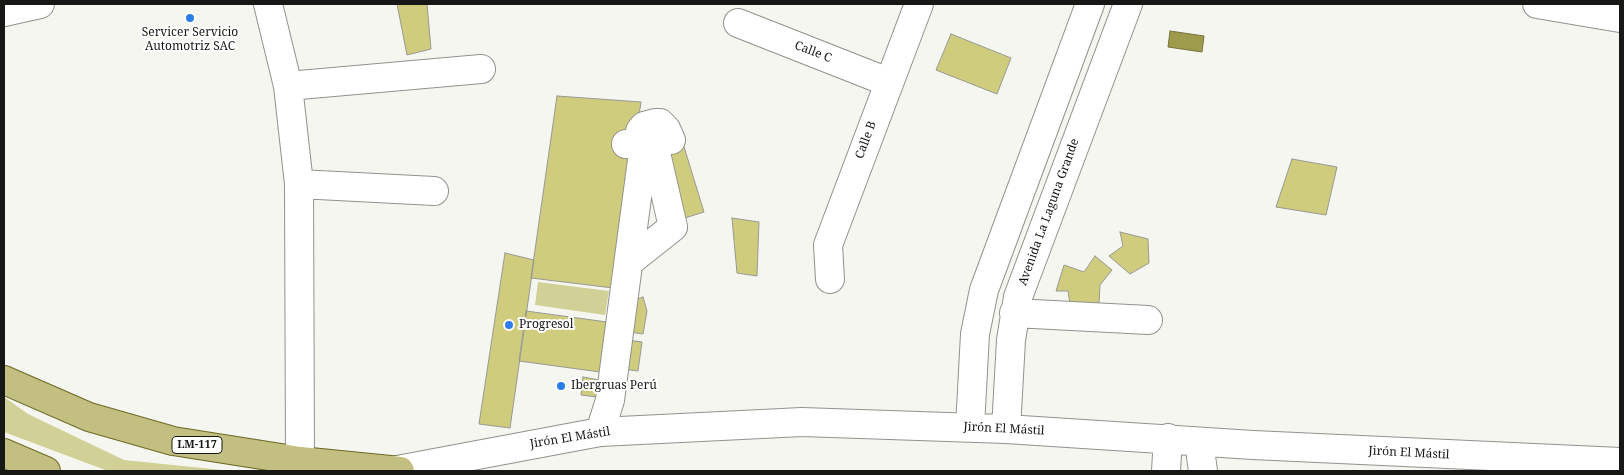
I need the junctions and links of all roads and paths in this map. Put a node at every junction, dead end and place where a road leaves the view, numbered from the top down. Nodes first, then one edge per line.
1 (268, 4) edge
2 (919, 4) edge
3 (1090, 4) edge
4 (1128, 4) edge
5 (1537, 4) edge
6 (1620, 18) edge
7 (738, 23) dead end
8 (481, 69) dead end
9 (888, 82) junction
10 (288, 86) junction
11 (671, 140) dead end
12 (626, 144) dead end
13 (299, 184) junction
14 (434, 191) dead end
15 (629, 262) dead end
16 (830, 279) dead end
17 (984, 290) junction
18 (1016, 305) junction
19 (1148, 320) dead end
20 (4, 380) edge
21 (970, 427) junction
22 (1006, 429) junction
23 (600, 432) junction
24 (1168, 438) junction
25 (1199, 442) junction
26 (4, 453) edge
27 (300, 461) junction
28 (1620, 462) edge
29 (46, 471) edge
30 (392, 471) edge
31 (400, 471) edge
32 (1166, 471) edge
33 (1203, 471) edge

1 - 10 street
2 - 9 street, Calle B
3 - 17 street
4 - 18 street, Avenida La Laguna Grande
5 - 6 street
7 - 9 street, Calle C
8 - 10 street
9 - 16 street, Calle B
10 - 13 street
11 - 12 street
13 - 14 street
13 - 27 street
15 - 23 street
17 - 18 street
17 - 21 street
18 - 19 street
18 - 22 street, Avenida La Laguna Grande
20 - 27 main road, LM-117
21 - 22 street, Jirón El Mástil
21 - 23 street, Jirón El Mástil
22 - 24 street, Jirón El Mástil
23 - 30 street, Jirón El Mástil
24 - 25 street, Jirón El Mástil
24 - 32 street
25 - 28 street, Jirón El Mástil
25 - 33 street
26 - 29 main road
27 - 30 main road, LM-117
30 - 31 main road, LM-117

